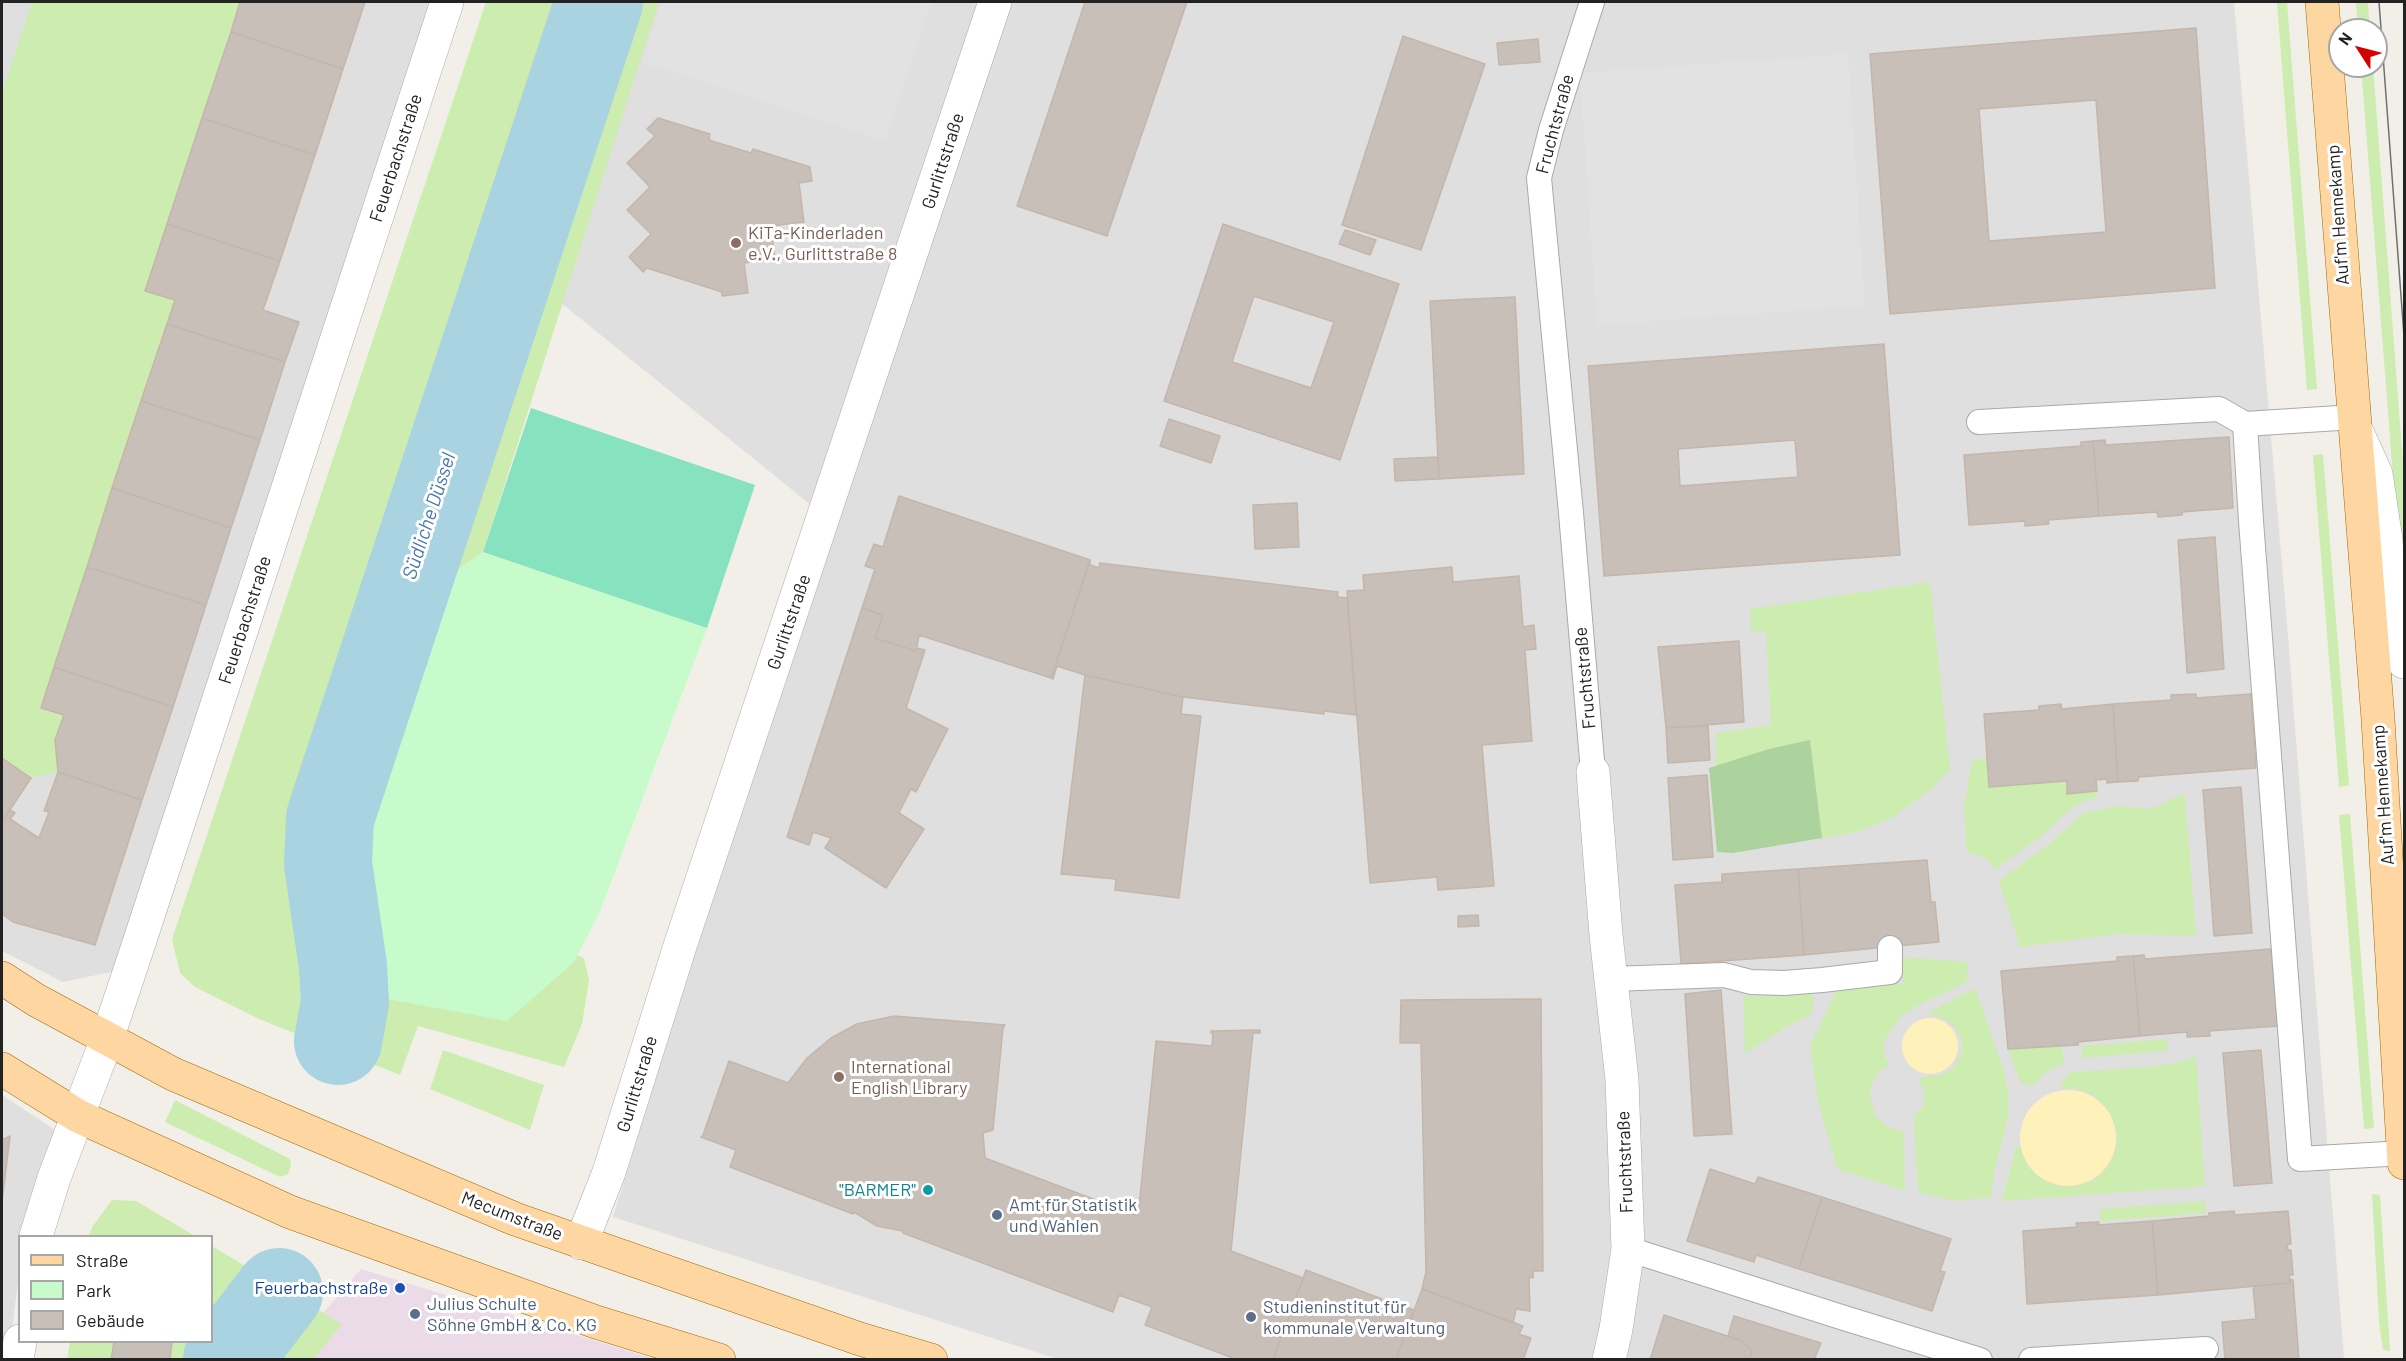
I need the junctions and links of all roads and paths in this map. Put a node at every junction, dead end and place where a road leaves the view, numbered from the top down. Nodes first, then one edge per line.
1 (447, 2) edge
2 (995, 2) edge
3 (1592, 2) edge
4 (1600, 2) edge
5 (2322, 2) edge
6 (1979, 422) dead end
7 (2355, 422) junction
8 (2245, 424) junction
9 (2404, 662) edge
10 (1593, 772) joint
11 (1890, 948) dead end
12 (2, 978) edge
13 (1611, 979) junction
14 (107, 1039) junction
15 (2, 1069) edge
16 (78, 1116) junction
17 (2404, 1153) edge
18 (2404, 1163) edge
19 (36, 1235) edge
20 (581, 1243) junction
21 (1628, 1249) junction
22 (20, 1343) edge
23 (2206, 1349) dead end
24 (17, 1359) edge
25 (718, 1359) edge
26 (931, 1359) edge
27 (1609, 1359) edge
28 (1980, 1359) edge
29 (2031, 1359) edge

1 - 14 street, Feuerbachstraße
2 - 20 street, Gurlittstraße
3 - 4 lane
3 - 10 lane, Fruchtstraße
5 - 7 main road, Auf'm Hennekamp
6 - 8 lane
7 - 8 lane
7 - 9 street, Auf'm Hennekamp
7 - 17 main road, Auf'm Hennekamp
8 - 17 lane
10 - 13 street, Fruchtstraße
11 - 13 lane
12 - 14 main road, Mecumstraße
13 - 21 street, Fruchtstraße
14 - 16 street, Feuerbachstraße
14 - 20 main road, Mecumstraße
15 - 16 main road
16 - 19 street, Feuerbachstraße
16 - 25 main road
17 - 18 main road, Auf'm Hennekamp
20 - 26 main road, Mecumstraße
21 - 27 street, Fruchtstraße
21 - 28 lane
22 - 24 street
23 - 29 lane

